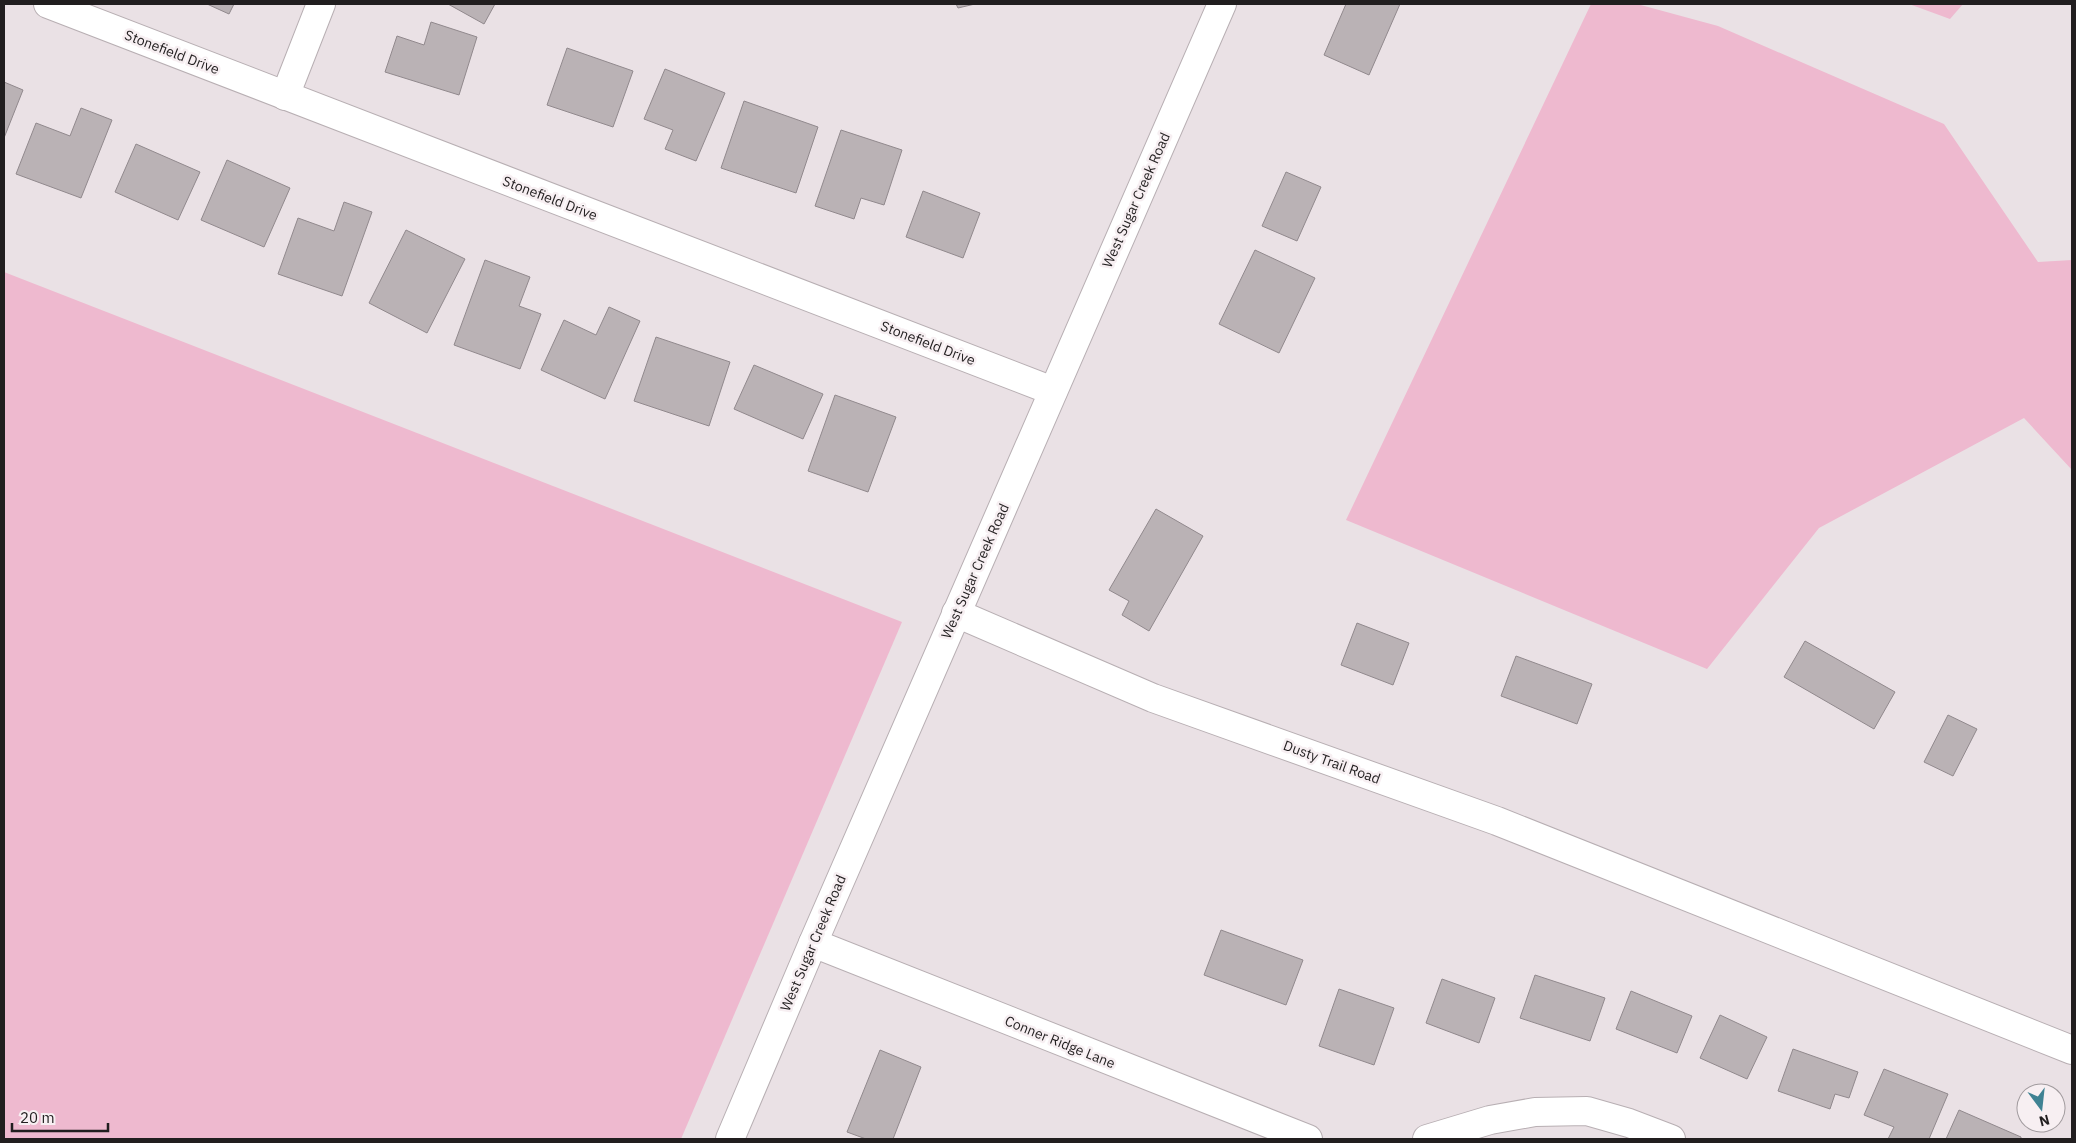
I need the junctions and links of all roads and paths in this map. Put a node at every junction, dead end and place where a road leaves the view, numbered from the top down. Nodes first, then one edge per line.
1 (48, 4) edge
2 (321, 4) edge
3 (1222, 4) edge
4 (285, 96) junction
5 (1053, 391) junction
6 (956, 613) junction
7 (813, 943) junction
8 (2072, 1050) edge
9 (730, 1139) edge
10 (1308, 1139) edge
11 (1429, 1139) edge
12 (1670, 1139) edge

1 - 4 street, Stonefield Drive
2 - 4 street
3 - 5 street, West Sugar Creek Road
4 - 5 street, Stonefield Drive
5 - 6 street, West Sugar Creek Road
6 - 7 street, West Sugar Creek Road
6 - 8 street, Dusty Trail Road
7 - 9 street, West Sugar Creek Road
7 - 10 street, Conner Ridge Lane
11 - 12 street

